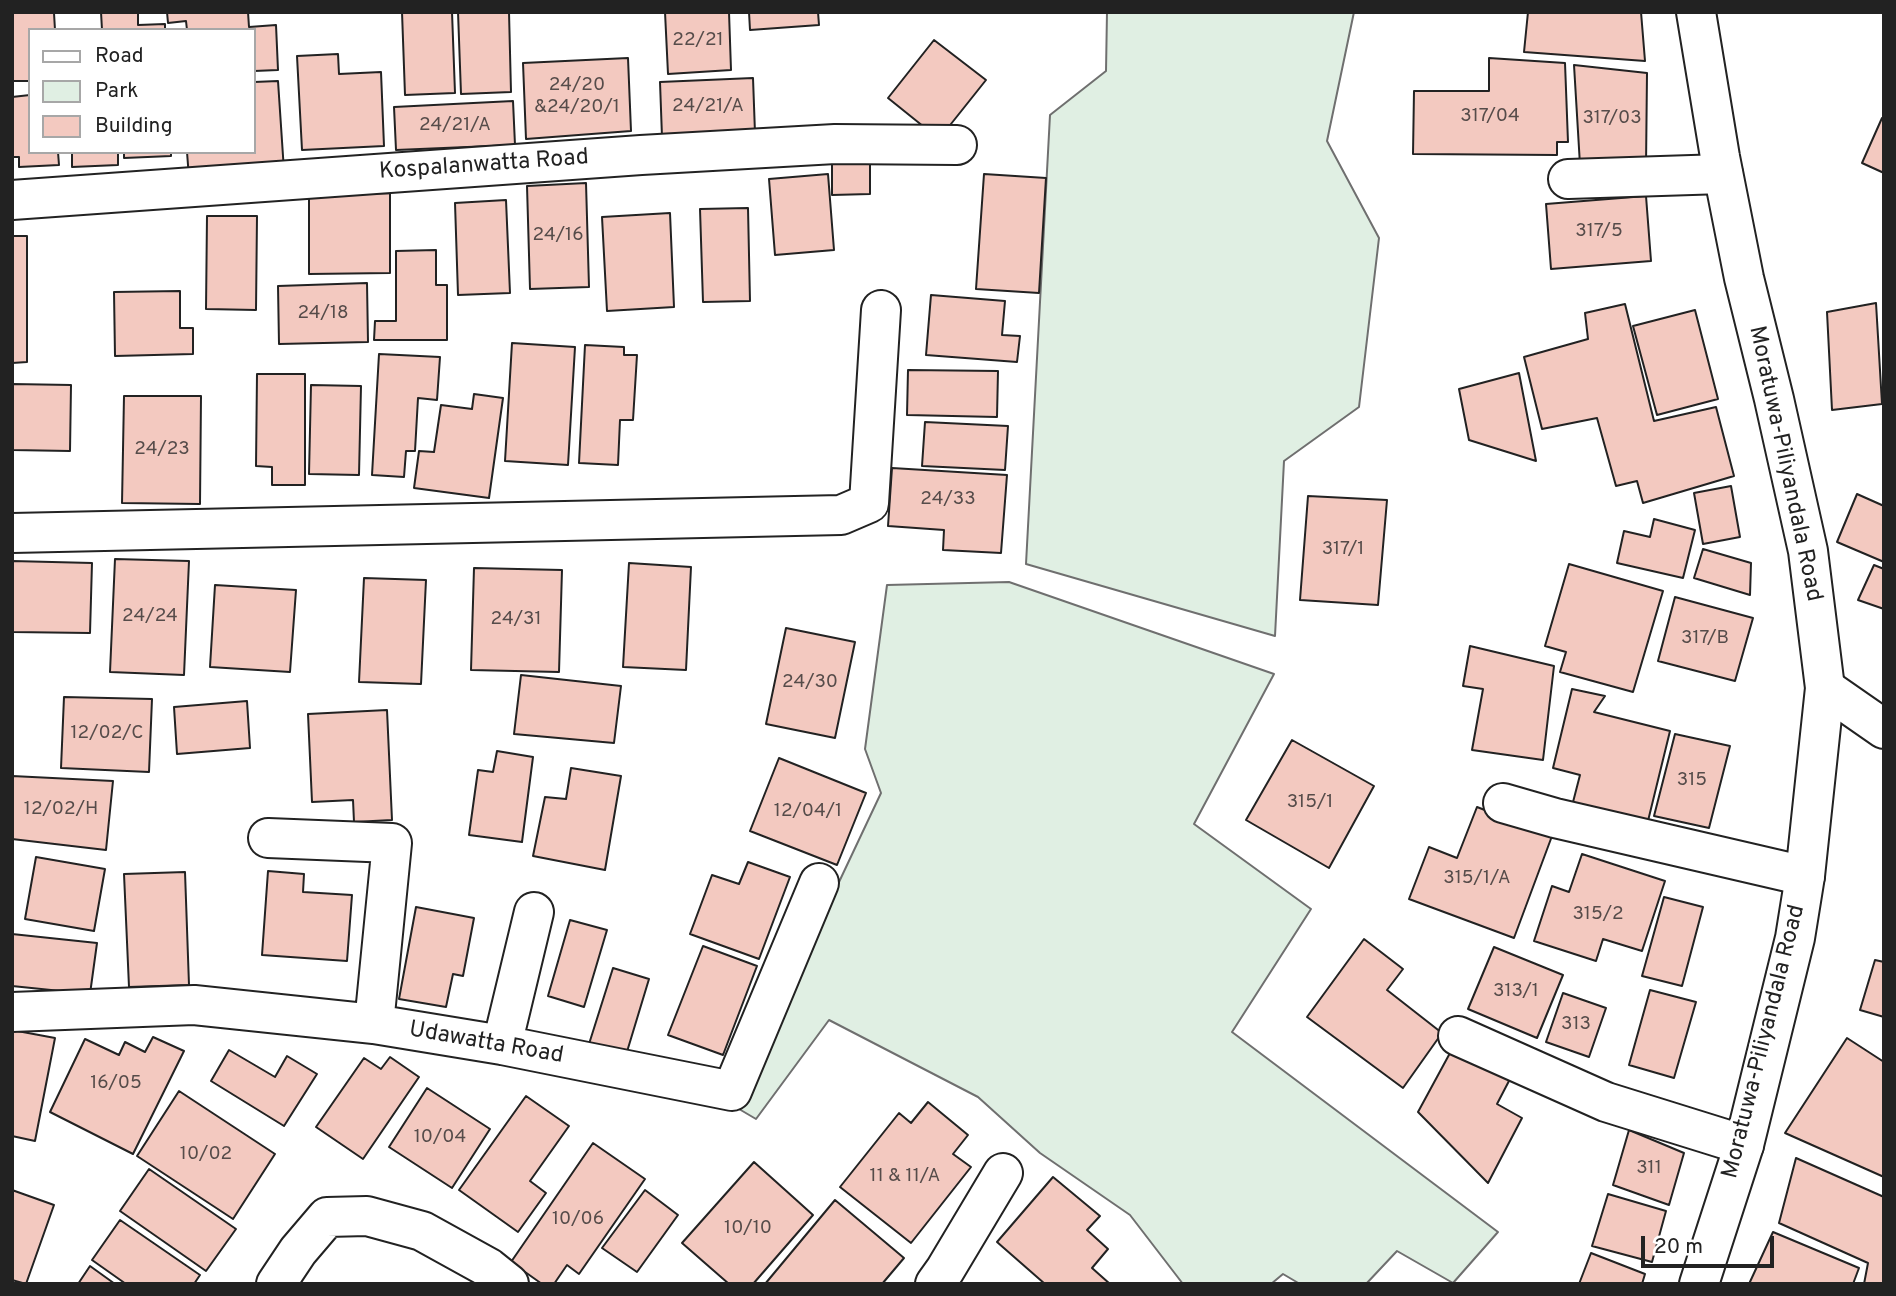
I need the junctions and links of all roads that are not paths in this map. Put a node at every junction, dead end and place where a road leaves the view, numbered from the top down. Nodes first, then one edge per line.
1 (1696, 12) edge
2 (957, 145) dead end
3 (1723, 174) junction
4 (1568, 179) dead end
5 (12, 200) edge
6 (881, 310) dead end
7 (12, 533) edge
8 (1825, 688) junction
9 (1884, 730) edge
10 (1503, 803) dead end
11 (268, 838) dead end
12 (1805, 876) junction
13 (819, 883) dead end
14 (534, 912) dead end
15 (12, 1012) edge
16 (374, 1024) junction
17 (1458, 1036) dead end
18 (502, 1045) junction
19 (1744, 1144) junction
20 (1003, 1173) dead end
21 (276, 1284) edge
22 (509, 1284) edge
23 (935, 1284) edge
24 (1699, 1284) edge

1 - 3 street, Moratuwa-Piliyandala Road
2 - 5 street, Kospalanwatta Road
3 - 4 street
3 - 8 street, Moratuwa-Piliyandala Road
6 - 7 street
8 - 9 street
8 - 12 street, Moratuwa-Piliyandala Road
10 - 12 street
11 - 16 street
12 - 19 street, Moratuwa-Piliyandala Road
13 - 18 street, Udawatta Road
14 - 18 street
15 - 16 street, Udawatta Road
16 - 18 street, Udawatta Road
17 - 19 street
19 - 24 street, Moratuwa-Piliyandala Road
20 - 23 street
21 - 22 street

